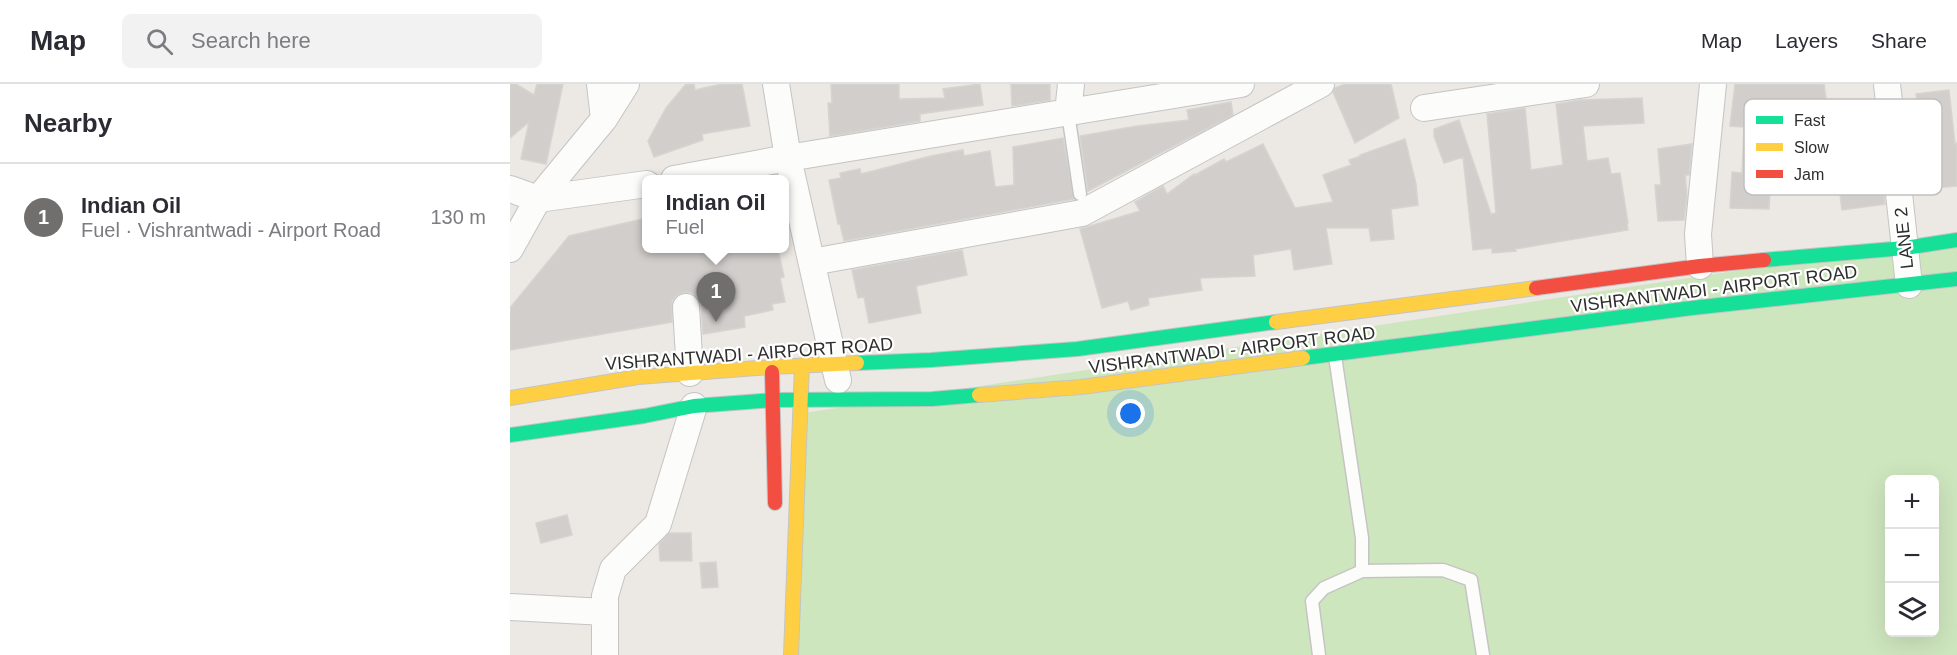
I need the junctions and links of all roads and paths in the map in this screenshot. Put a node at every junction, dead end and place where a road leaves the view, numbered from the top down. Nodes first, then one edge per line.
1 (600, 84) edge
2 (611, 84) edge
3 (626, 84) edge
4 (776, 84) edge
5 (1071, 84) edge
6 (1240, 84) edge
7 (1321, 84) edge
8 (1586, 84) edge
9 (1713, 84) edge
10 (1887, 84) edge
11 (1290, 93) edge
12 (1889, 99) edge
13 (1424, 108) dead end
14 (1068, 113) junction
15 (604, 119) junction
16 (788, 158) junction
17 (700, 175) edge
18 (642, 185) edge
19 (510, 189) edge
20 (1080, 194) dead end
21 (1899, 195) edge
22 (538, 199) junction
23 (1957, 240) edge
24 (1905, 248) junction
25 (510, 249) edge
26 (812, 262) junction
27 (1700, 266) junction
28 (1957, 279) edge
29 (1909, 285) junction
30 (686, 307) dead end
31 (1335, 354) junction
32 (835, 363) junction
33 (802, 365) junction
34 (772, 367) junction
35 (690, 373) junction
36 (510, 398) edge
37 (774, 400) junction
38 (802, 400) junction
39 (841, 400) junction
40 (694, 406) junction
41 (510, 435) edge
42 (775, 511) dead end
43 (1362, 571) junction
44 (510, 607) edge
45 (605, 612) junction
46 (605, 655) edge
47 (791, 655) edge
48 (1318, 655) edge
49 (1483, 655) edge

1 - 15 street
2 - 15 street
3 - 15 street
4 - 16 street
5 - 14 street
6 - 14 street
7 - 11 street
8 - 13 street
9 - 27 street
10 - 12 street, LANE 2
11 - 26 street
14 - 16 street
14 - 20 lane
15 - 22 street
16 - 17 street
16 - 26 street
18 - 22 street
19 - 22 street
21 - 24 street, LANE 2
22 - 25 street
23 - 24 main road, VISHRANTWADI - AIRPORT ROAD
24 - 27 main road, VISHRANTWADI - AIRPORT ROAD
24 - 29 street, LANE 2
26 - 32 street
27 - 32 main road, VISHRANTWADI - AIRPORT ROAD
28 - 29 main road, VISHRANTWADI - AIRPORT ROAD
29 - 31 main road, VISHRANTWADI - AIRPORT ROAD
30 - 35 street
31 - 39 main road, VISHRANTWADI - AIRPORT ROAD
31 - 43 lane
32 - 33 main road, VISHRANTWADI - AIRPORT ROAD
32 - 39 street
33 - 34 main road, VISHRANTWADI - AIRPORT ROAD
33 - 38 main road
34 - 35 main road, VISHRANTWADI - AIRPORT ROAD
34 - 37 main road
35 - 36 main road, VISHRANTWADI - AIRPORT ROAD
37 - 38 main road, VISHRANTWADI - AIRPORT ROAD
37 - 40 main road, VISHRANTWADI - AIRPORT ROAD
37 - 42 main road
38 - 39 main road, VISHRANTWADI - AIRPORT ROAD
38 - 47 main road
40 - 41 main road, VISHRANTWADI - AIRPORT ROAD
40 - 45 street
43 - 48 lane
43 - 49 lane
44 - 45 street
45 - 46 street

